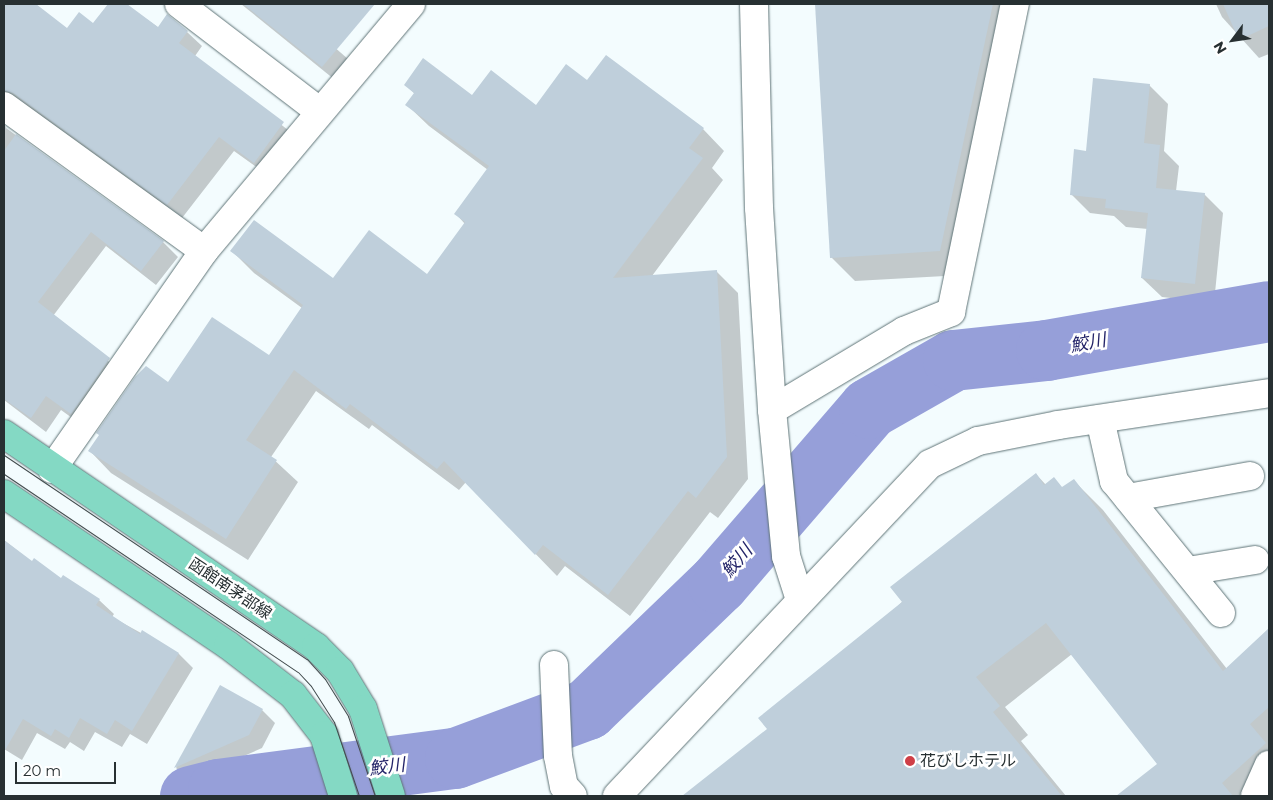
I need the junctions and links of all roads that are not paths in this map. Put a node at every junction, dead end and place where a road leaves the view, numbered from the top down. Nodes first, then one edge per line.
1 (179, 4) edge
2 (411, 4) edge
3 (754, 4) edge
4 (1015, 4) edge
5 (4, 106) edge
6 (319, 111) junction
7 (204, 251) junction
8 (1269, 392) edge
9 (772, 410) junction
10 (1100, 418) junction
11 (4, 434) edge
12 (52, 469) junction
13 (1250, 476) dead end
14 (1128, 498) junction
15 (7, 502) edge
16 (1255, 560) dead end
17 (1188, 572) junction
18 (800, 600) junction
19 (1221, 613) dead end
20 (554, 665) dead end
21 (1269, 765) edge
22 (343, 796) edge
23 (391, 796) edge
24 (573, 796) edge
25 (617, 796) edge
26 (1255, 796) edge

1 - 6 street
2 - 6 street
3 - 9 street
4 - 9 street
5 - 7 street
6 - 7 street
7 - 12 street
8 - 10 street
9 - 18 street
10 - 14 street
10 - 18 street
11 - 12 main road, 函館南茅部線
12 - 23 main road, 函館南茅部線
13 - 14 street
14 - 17 street
15 - 22 main road
16 - 17 street
17 - 19 street
18 - 25 street
20 - 24 street
21 - 26 street

